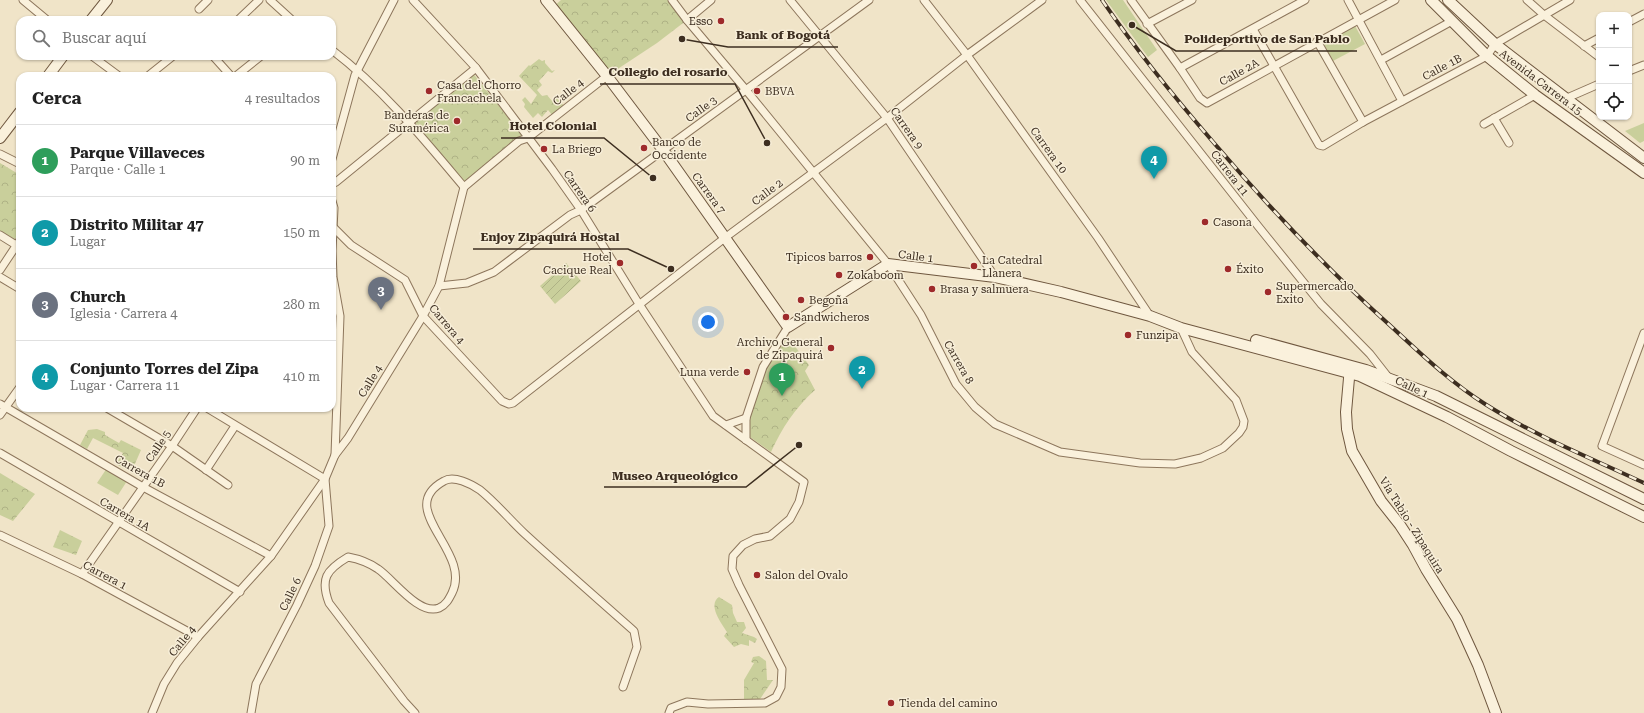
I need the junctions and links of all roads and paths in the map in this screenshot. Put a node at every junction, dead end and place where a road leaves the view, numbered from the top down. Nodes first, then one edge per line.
1 (23, 0) edge
2 (107, 0) edge
3 (208, 0) edge
4 (260, 0) edge
5 (270, 0) edge
6 (394, 0) edge
7 (413, 0) edge
8 (546, 0) edge
9 (672, 0) edge
10 (711, 0) edge
11 (790, 0) edge
12 (869, 0) edge
13 (924, 0) edge
14 (1042, 0) edge
15 (1080, 0) edge
16 (1131, 0) edge
17 (1192, 0) edge
18 (1348, 0) edge
19 (1395, 0) edge
20 (1431, 0) edge
21 (1448, 0) edge
22 (1527, 0) edge
23 (1570, 0) edge
24 (1303, 1) edge
25 (199, 9) dead end
26 (1644, 14) edge
27 (1544, 15) junction
28 (42, 16) edge
29 (94, 16) edge
30 (242, 16) edge
31 (288, 16) edge
32 (687, 20) junction
33 (1358, 20) junction
34 (1632, 20) edge
35 (1452, 21) junction
36 (1147, 24) junction
37 (1253, 29) junction
38 (820, 35) junction
39 (1596, 40) edge
40 (1318, 41) junction
41 (1495, 44) junction
42 (1584, 46) junction
43 (336, 53) edge
44 (967, 55) junction
45 (1596, 55) edge
46 (1487, 56) junction
47 (60, 60) edge
48 (96, 60) edge
49 (168, 60) edge
50 (217, 60) edge
51 (256, 60) edge
52 (1382, 60) junction
53 (1275, 65) junction
54 (1644, 65) edge
55 (476, 68) junction
56 (1180, 68) junction
57 (357, 70) junction
58 (1632, 70) edge
59 (51, 72) edge
60 (109, 72) edge
61 (153, 72) edge
62 (227, 72) edge
63 (241, 72) edge
64 (607, 76) junction
65 (1596, 85) edge
66 (746, 90) junction
67 (1535, 95) junction
68 (1567, 98) junction
69 (1402, 101) junction
70 (16, 117) edge
71 (887, 118) junction
72 (1494, 118) junction
73 (408, 121) junction
74 (1363, 122) junction
75 (1484, 124) dead end
76 (0, 138) edge
77 (528, 138) junction
78 (1509, 143) dead end
79 (336, 145) edge
80 (663, 150) junction
81 (0, 154) edge
82 (1644, 158) edge
83 (16, 162) edge
84 (812, 172) junction
85 (1644, 173) edge
86 (336, 182) edge
87 (464, 187) junction
88 (581, 210) junction
89 (336, 230) edge
90 (0, 235) edge
91 (726, 237) junction
92 (16, 241) edge
93 (16, 245) edge
94 (888, 264) junction
95 (0, 270) edge
96 (0, 277) edge
97 (995, 277) junction
98 (439, 286) junction
99 (16, 287) edge
100 (336, 294) edge
101 (639, 304) junction
102 (423, 316) junction
103 (1152, 317) junction
104 (788, 327) junction
105 (1180, 328) junction
106 (1644, 333) edge
107 (1370, 354) junction
108 (1350, 369) junction
109 (336, 373) edge
110 (1363, 373) junction
111 (1388, 377) junction
112 (16, 391) edge
113 (509, 404) joint
114 (3, 405) edge
115 (114, 412) edge
116 (194, 412) edge
117 (213, 412) edge
118 (334, 412) edge
119 (0, 415) edge
120 (746, 418) junction
121 (726, 425) junction
122 (236, 426) junction
123 (746, 440) junction
124 (172, 446) junction
125 (0, 453) edge
126 (335, 455) junction
127 (1644, 465) edge
128 (206, 470) junction
129 (325, 479) junction
130 (228, 485) dead end
131 (144, 487) junction
132 (1644, 499) edge
133 (1644, 517) edge
134 (118, 523) junction
135 (0, 535) edge
136 (271, 556) junction
137 (82, 574) junction
138 (240, 592) junction
139 (198, 637) junction
140 (623, 687) dead end
141 (152, 713) edge
142 (251, 713) edge
143 (415, 713) edge
144 (669, 713) edge
145 (1496, 713) edge

1 - 28 street
2 - 29 street
3 - 25 street
4 - 30 street
5 - 31 street
6 - 57 street
7 - 55 street, Carrera 6
8 - 64 street, Carrera 7
9 - 32 street, Carrera 8
10 - 32 street
11 - 38 street, Carrera 9
12 - 38 street, Calle 3
13 - 44 street, Carrera 10
14 - 44 street, Calle 2
15 - 107 street, Carrera 11
16 - 36 street
17 - 36 street
18 - 33 street
19 - 33 street, Calle 2A
20 - 35 street, Avenida Carrera 15
21 - 41 street, Avenida Carrera 15
22 - 27 street
23 - 27 street, Calle 1B
24 - 37 street
26 - 34 street
27 - 41 street, Calle 1B
27 - 42 street
32 - 66 street, Carrera 8
33 - 40 street, Calle 2A
33 - 52 street
35 - 46 street, Avenida Carrera 15
35 - 52 street
36 - 56 street
37 - 53 street
37 - 56 street
38 - 66 street, Calle 3
38 - 71 street, Carrera 9
39 - 42 street
40 - 53 street, Calle 2A
40 - 74 street
41 - 46 street, Calle 1B
41 - 68 street, Avenida Carrera 15
42 - 45 street
43 - 57 street
44 - 71 street, Calle 2
44 - 103 street, Carrera 10
46 - 67 street, Avenida Carrera 15
46 - 69 street, Calle 1B
47 - 59 street
48 - 60 street
49 - 61 street
50 - 62 street
51 - 63 street
52 - 69 street
53 - 56 street, Calle 2A
53 - 74 street, Calle 1B
54 - 58 street
55 - 73 street
55 - 77 street, Carrera 6
57 - 73 street
57 - 79 street
64 - 77 street, Calle 4
64 - 80 street, Carrera 7
65 - 68 street
66 - 80 street, Calle 3
66 - 84 street, Carrera 8
67 - 72 street
67 - 85 street, Avenida Carrera 15
68 - 82 street, Avenida Carrera 15
69 - 74 street, Calle 1B
70 - 76 street
71 - 84 street, Calle 2
71 - 97 street, Carrera 9
72 - 75 street
72 - 78 street
73 - 86 street
73 - 87 street
77 - 87 street, Calle 4
77 - 88 street, Carrera 6
80 - 88 street, Calle 3
80 - 91 street, Carrera 7
81 - 83 street
84 - 91 street, Calle 2
84 - 94 street, Carrera 8
87 - 98 street, Calle 4
88 - 98 street, Calle 3
88 - 101 street, Carrera 6
89 - 102 street, Carrera 4
90 - 92 street
91 - 101 street, Calle 2
91 - 104 street, Carrera 7
93 - 95 street
94 - 97 street, Calle 1
94 - 104 street, Calle 1
94 - 105 street, Carrera 8
96 - 99 street
97 - 103 street, Calle 1
98 - 102 street, Calle 4
100 - 109 street
101 - 113 street, Calle 2
101 - 121 street, Carrera 6
102 - 113 street, Carrera 4
102 - 126 street, Calle 4
103 - 105 street, Calle 1
103 - 108 street, Calle 1
104 - 120 street, Calle 1
105 - 108 street, Calle 1
106 - 127 street
107 - 110 street
107 - 111 street, Carrera 11
108 - 110 street, Calle 1
108 - 145 street, Vía Tabio - Zipaquira
110 - 111 street, Calle 1
110 - 133 street, Calle 1
111 - 132 street, Calle 1
112 - 114 street
114 - 119 street
114 - 131 street, Carrera 1B
115 - 124 street
116 - 124 street, Calle 5
117 - 122 street
118 - 126 street
120 - 121 street
120 - 123 street, Calle 1
121 - 123 street, Carrera 6
122 - 128 street
122 - 129 street
123 - 144 street, Carrera 6
124 - 128 street
124 - 131 street, Calle 5
125 - 134 street, Carrera 1A
126 - 129 street, Calle 4
128 - 130 street
129 - 136 street, Calle 4
129 - 142 street, Calle 6
131 - 134 street, Calle 5
131 - 136 street, Carrera 1B
134 - 137 street, Calle 5
134 - 138 street, Carrera 1A
135 - 137 street, Carrera 1
136 - 138 street, Calle 4
137 - 139 street, Carrera 1
138 - 139 street, Calle 4
139 - 141 street, Calle 4
140 - 143 street

